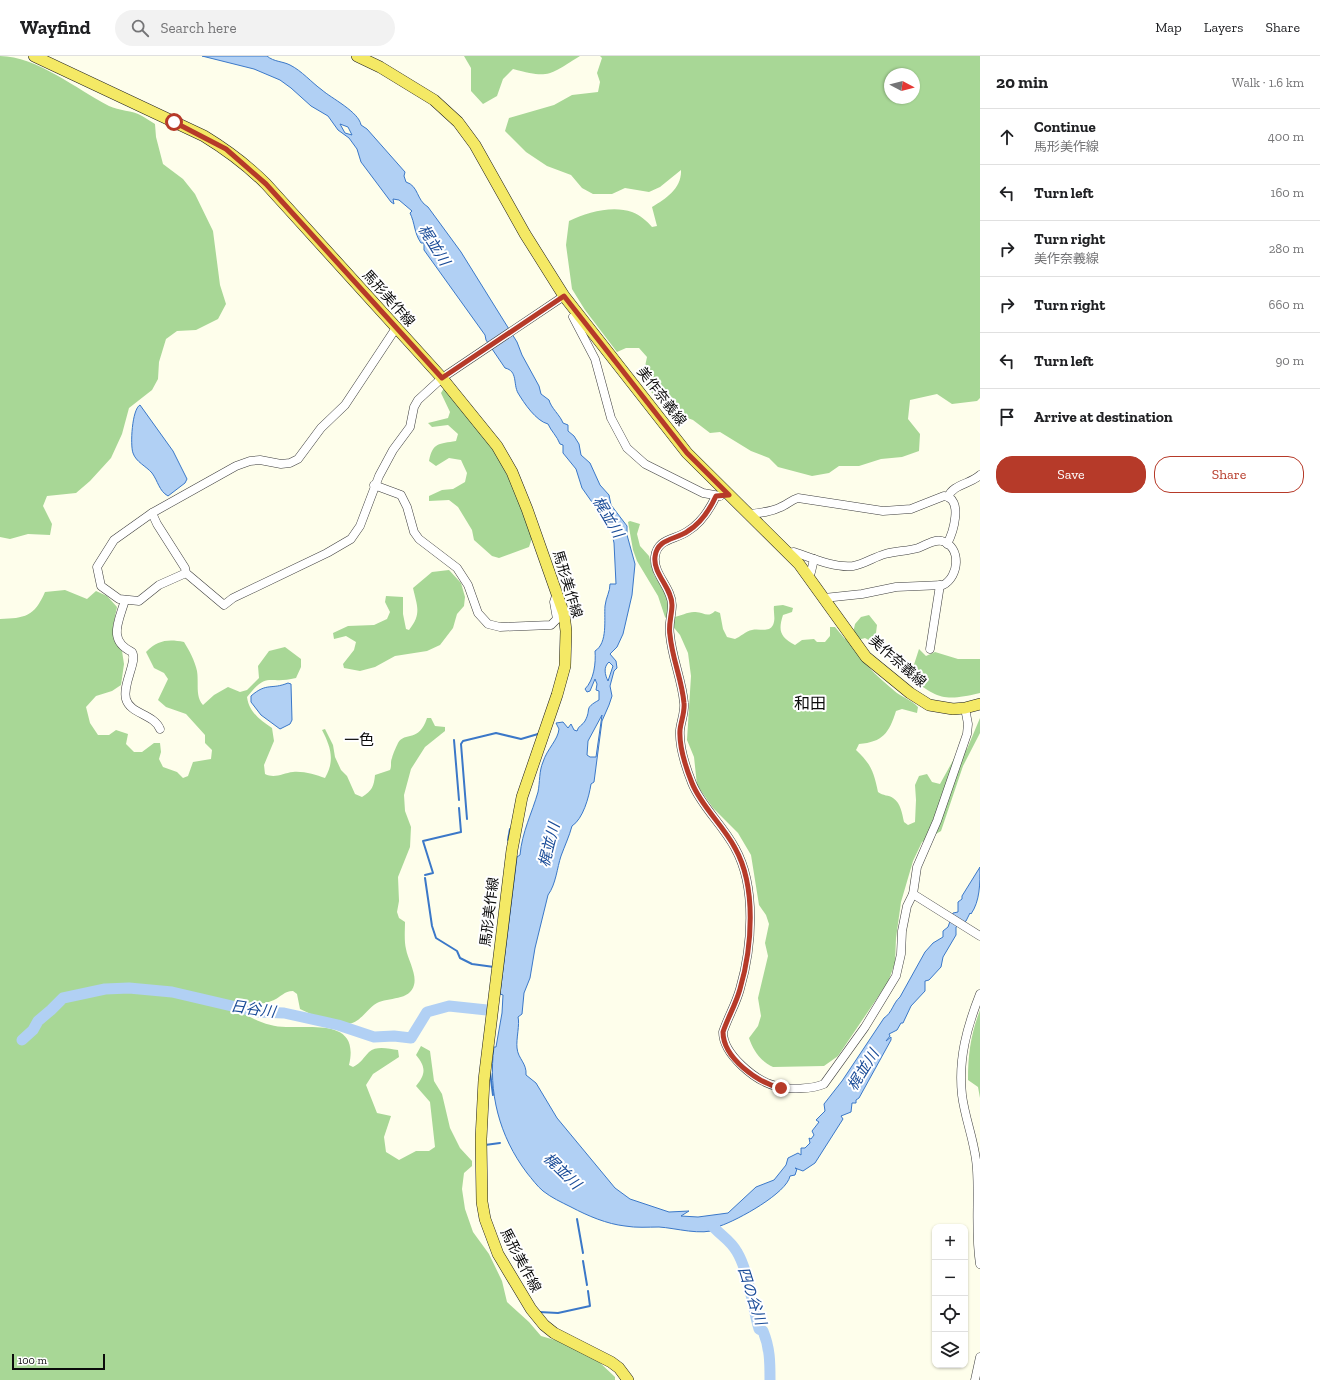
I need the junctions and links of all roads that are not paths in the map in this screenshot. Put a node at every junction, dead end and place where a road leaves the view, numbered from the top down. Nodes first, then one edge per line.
1 (34, 56) edge
2 (357, 56) edge
3 (564, 296) junction
4 (578, 314) junction
5 (396, 328) junction
6 (442, 378) junction
7 (980, 475) edge
8 (374, 484) junction
9 (729, 495) junction
10 (716, 496) junction
11 (948, 497) junction
12 (152, 513) junction
13 (749, 514) junction
14 (947, 544) junction
15 (788, 553) junction
16 (814, 559) junction
17 (186, 573) junction
18 (807, 575) junction
19 (940, 586) junction
20 (557, 593) junction
21 (824, 598) junction
22 (125, 600) junction
23 (930, 649) dead end
24 (980, 704) edge
25 (965, 708) junction
26 (160, 729) dead end
27 (913, 894) junction
28 (980, 936) edge
29 (980, 994) edge
30 (980, 1264) edge
31 (980, 1357) edge
32 (628, 1380) edge
33 (975, 1380) edge

1 - 5 main road, 馬形美作線
2 - 3 main road, 美作奈義線
3 - 4 main road, 美作奈義線
3 - 6 street
4 - 9 main road, 美作奈義線
4 - 10 street
5 - 6 main road, 馬形美作線
5 - 12 street
6 - 8 street
6 - 20 main road, 馬形美作線
7 - 11 street
8 - 17 street
8 - 20 street
9 - 10 street
9 - 13 main road, 美作奈義線
10 - 27 street
11 - 13 street
11 - 14 street
12 - 17 street
12 - 22 street
13 - 15 main road, 美作奈義線
14 - 16 street
14 - 19 street
15 - 16 street
15 - 18 main road, 美作奈義線
16 - 18 street
17 - 22 street
18 - 21 main road, 美作奈義線
19 - 21 street
19 - 23 street
20 - 32 main road, 馬形美作線
21 - 25 main road, 美作奈義線
22 - 26 street
24 - 25 main road, 美作奈義線
25 - 27 street
27 - 28 street
29 - 30 street
31 - 33 street

